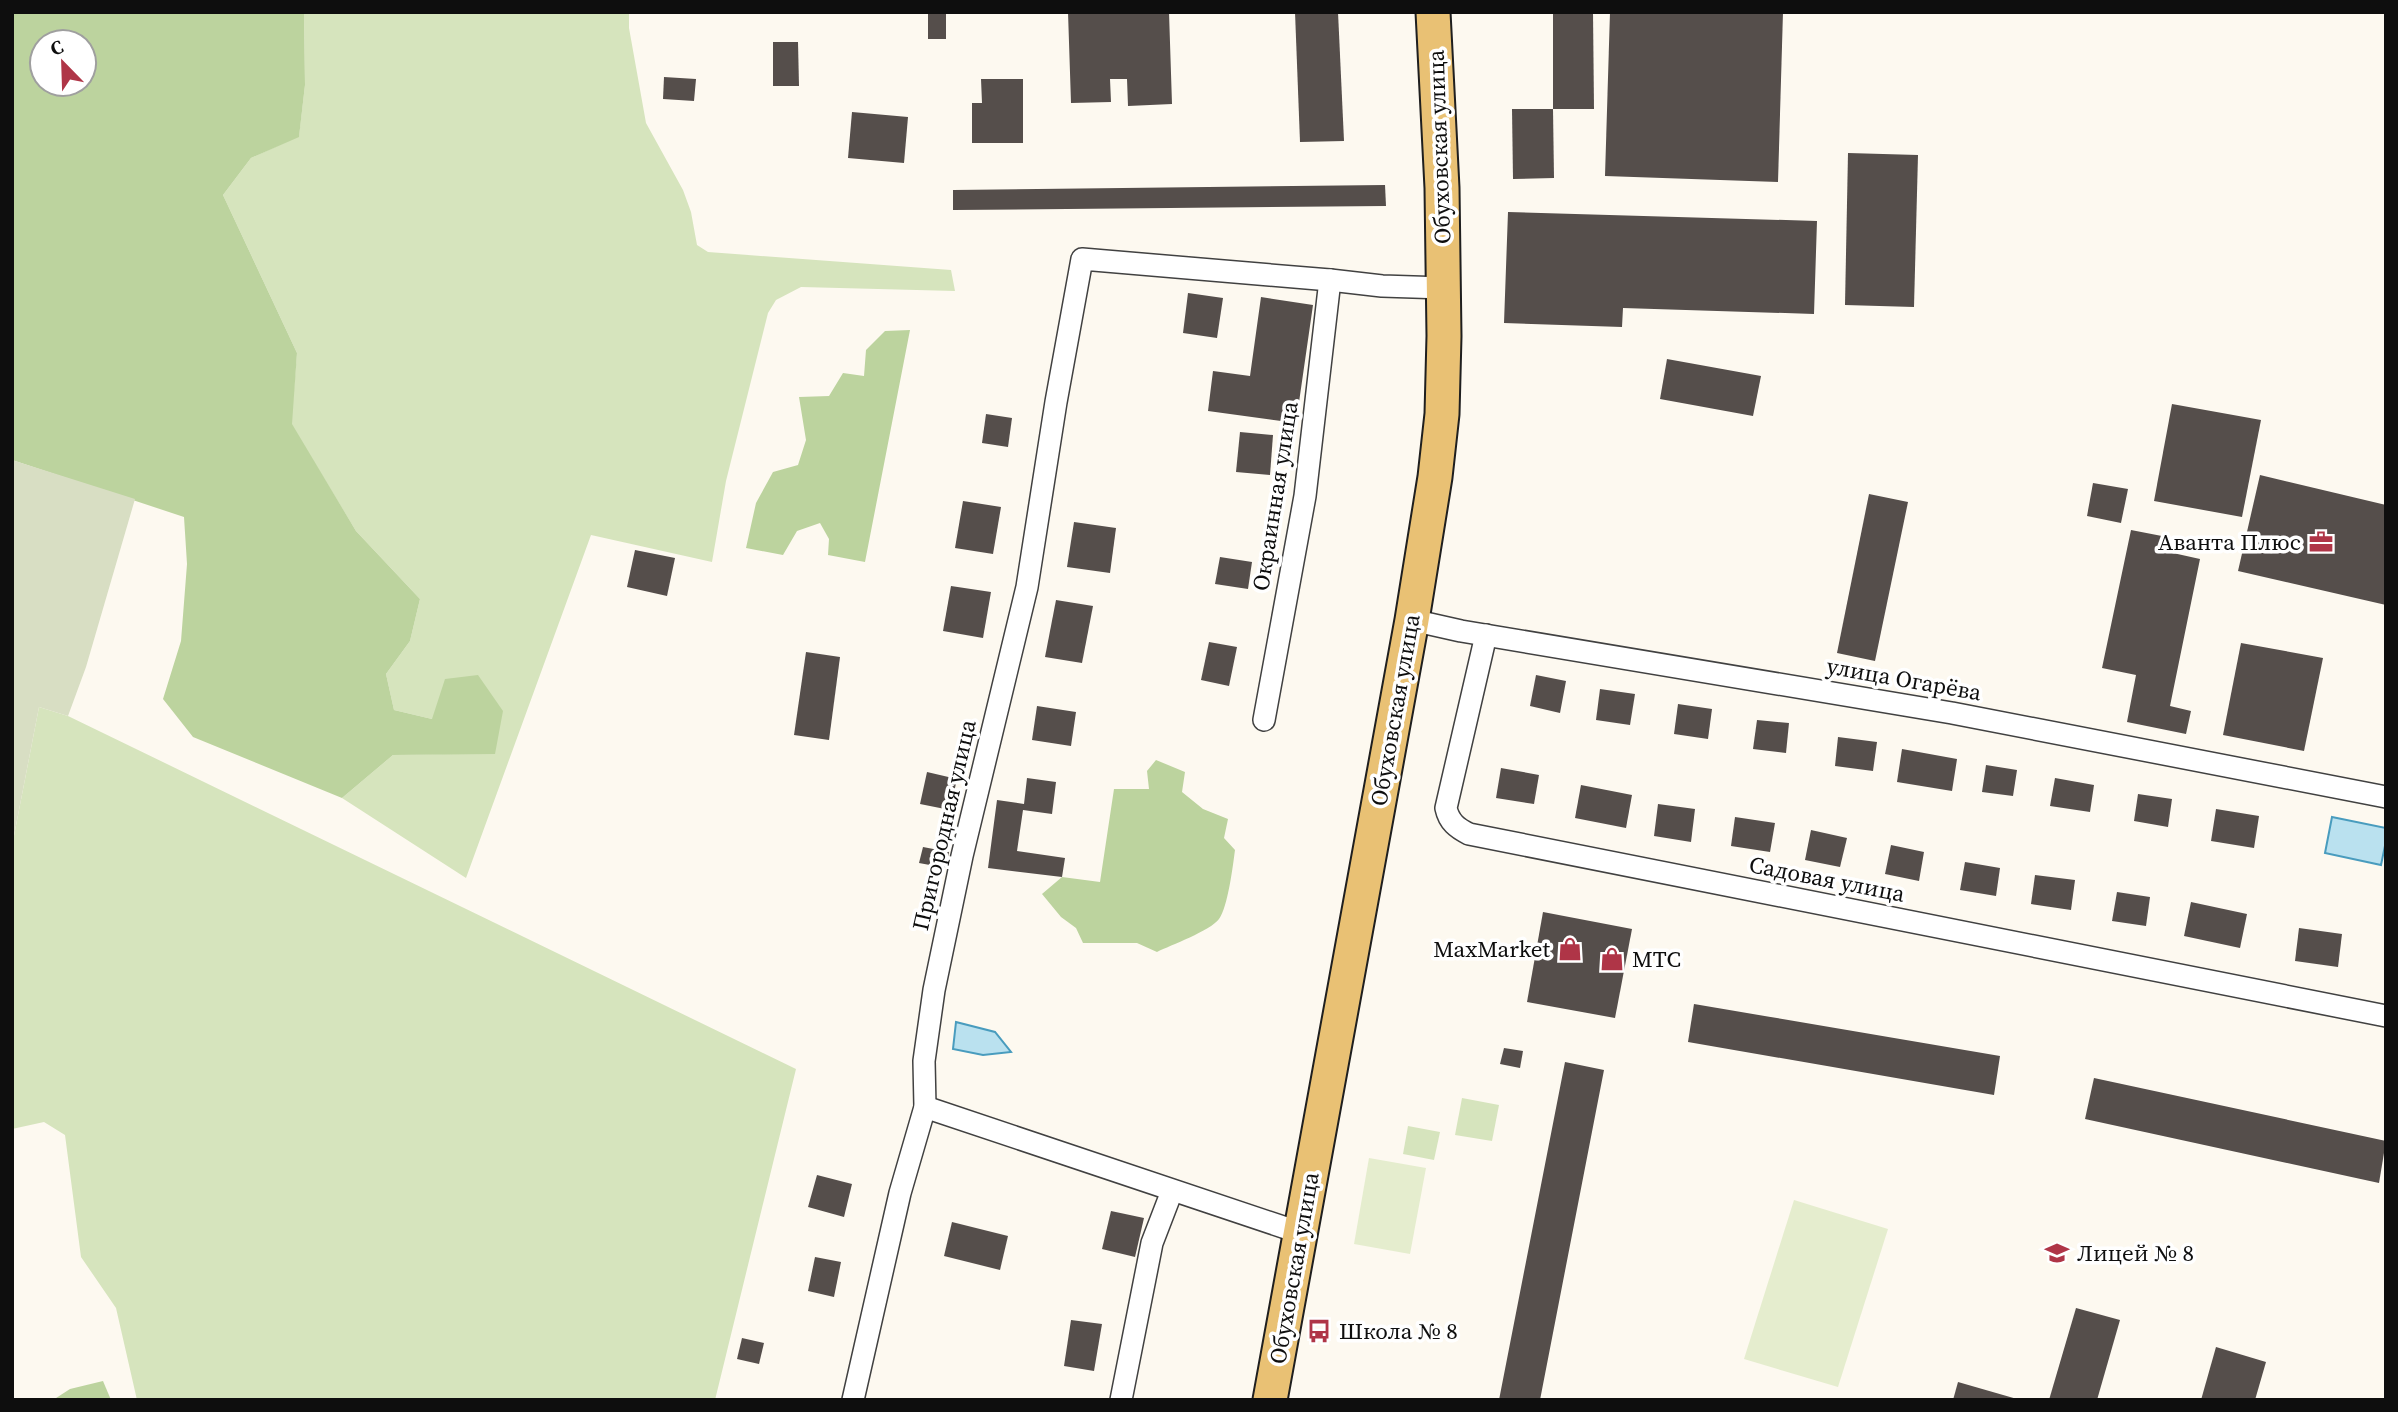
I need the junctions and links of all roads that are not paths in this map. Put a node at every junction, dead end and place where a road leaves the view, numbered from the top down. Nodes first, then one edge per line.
1 (1433, 12) edge
2 (1330, 280) junction
3 (1444, 288) junction
4 (1412, 620) junction
5 (1486, 635) junction
6 (1264, 720) dead end
7 (2386, 797) edge
8 (2386, 1016) edge
9 (925, 1107) junction
10 (1172, 1191) junction
11 (1301, 1233) junction
12 (853, 1400) edge
13 (1121, 1400) edge
14 (1270, 1400) edge

1 - 3 main road, Обуховская улица
2 - 3 street
2 - 6 street, Окраинная улица
2 - 9 street, Пригородная улица
3 - 4 main road, Обуховская улица
4 - 5 street, улица Огарёва
4 - 11 main road, Обуховская улица
5 - 7 street, улица Огарёва
5 - 8 street, Садовая улица
9 - 10 street
9 - 12 street, Пригородная улица
10 - 11 street
10 - 13 street
11 - 14 main road, Обуховская улица

